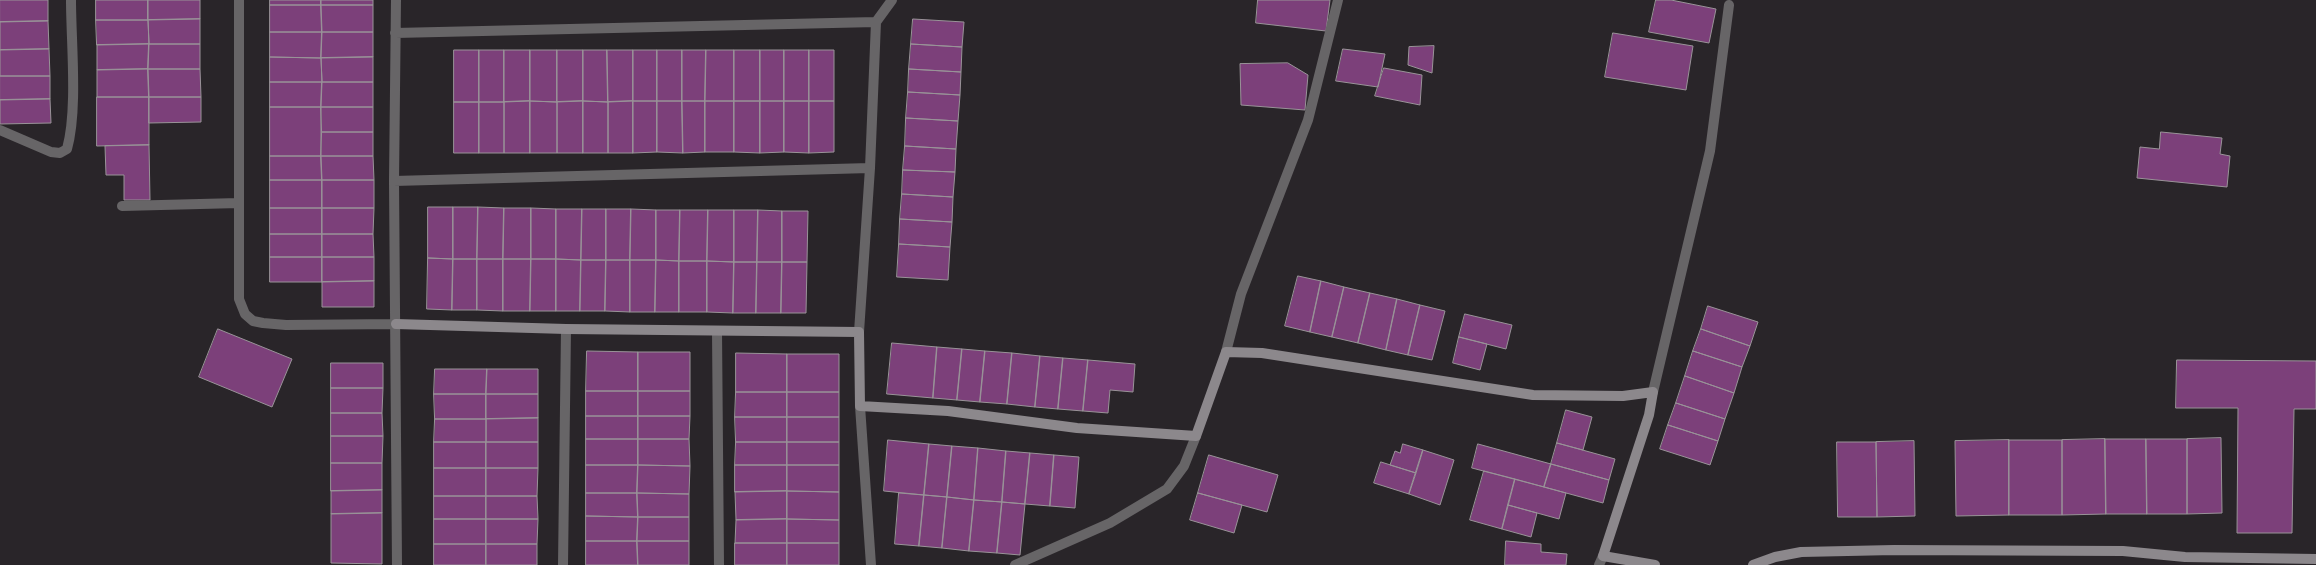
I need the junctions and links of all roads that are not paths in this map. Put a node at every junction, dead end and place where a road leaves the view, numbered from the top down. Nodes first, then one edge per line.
1 (70, 0) edge
2 (239, 0) edge
3 (396, 0) edge
4 (892, 0) edge
5 (1338, 0) edge
6 (1729, 5) dead end
7 (876, 22) junction
8 (395, 33) junction
9 (0, 130) edge
10 (870, 168) junction
11 (394, 181) junction
12 (239, 203) junction
13 (122, 206) dead end
14 (396, 324) junction
15 (566, 329) junction
16 (717, 330) junction
17 (859, 332) junction
18 (1226, 352) junction
19 (1653, 392) junction
20 (860, 406) junction
21 (1196, 436) junction
22 (2316, 559) edge
23 (1601, 560) edge
24 (397, 565) edge
25 (563, 565) edge
26 (719, 565) edge
27 (871, 565) edge
28 (1015, 565) edge
29 (1655, 565) edge
30 (1753, 565) edge

1 - 9 street
2 - 12 street
3 - 8 street
4 - 7 street
5 - 18 street
6 - 19 street
7 - 8 street
7 - 10 street
8 - 11 street
10 - 11 street
10 - 17 street
11 - 14 street
12 - 13 street
12 - 14 street
14 - 15 street
14 - 24 street
15 - 16 street
15 - 25 street
16 - 17 street
16 - 26 street
17 - 20 street
18 - 19 street
18 - 21 street
19 - 23 street
20 - 21 street
20 - 27 street
21 - 28 street
22 - 30 street
23 - 29 street

